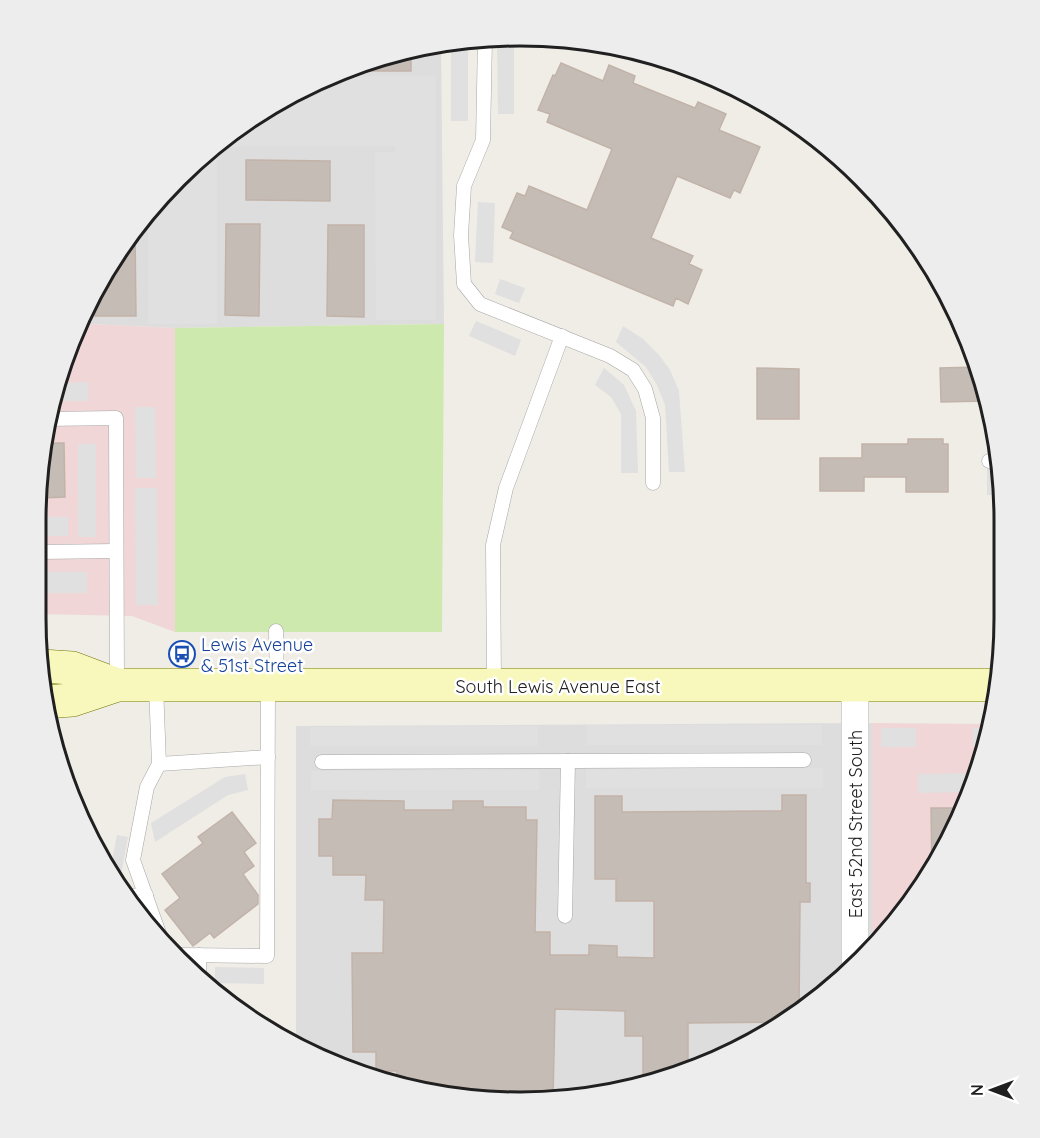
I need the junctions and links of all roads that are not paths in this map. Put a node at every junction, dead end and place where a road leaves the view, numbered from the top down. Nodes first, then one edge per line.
1 (484, 48) edge
2 (562, 336) junction
3 (58, 418) edge
4 (653, 483) dead end
5 (116, 551) junction
6 (46, 552) edge
7 (276, 631) dead end
8 (50, 667) edge
9 (117, 685) junction
10 (156, 685) junction
11 (855, 685) junction
12 (988, 685) edge
13 (273, 686) junction
14 (494, 686) junction
15 (55, 701) edge
16 (268, 757) junction
17 (804, 760) dead end
18 (568, 761) junction
19 (322, 762) dead end
20 (159, 764) junction
21 (136, 895) edge
22 (146, 895) junction
23 (564, 916) dead end
24 (154, 918) edge
25 (855, 953) edge
26 (187, 955) edge
27 (199, 955) junction
28 (199, 966) edge

1 - 2 lane
2 - 4 lane
2 - 14 lane
3 - 5 lane
5 - 6 lane
5 - 9 lane
7 - 13 lane
8 - 9 main road, South Lewis Avenue East
9 - 10 main road, South Lewis Avenue East
9 - 15 main road, South Lewis Avenue East
10 - 13 main road, South Lewis Avenue East
10 - 20 lane
11 - 12 main road, South Lewis Avenue East
11 - 14 main road, South Lewis Avenue East
11 - 25 street, East 52nd Street South
13 - 14 main road, South Lewis Avenue East
13 - 16 lane
16 - 20 lane
16 - 27 lane
17 - 18 lane
18 - 19 lane
18 - 23 lane
20 - 22 lane
21 - 22 lane
22 - 24 lane
26 - 27 lane
27 - 28 lane

